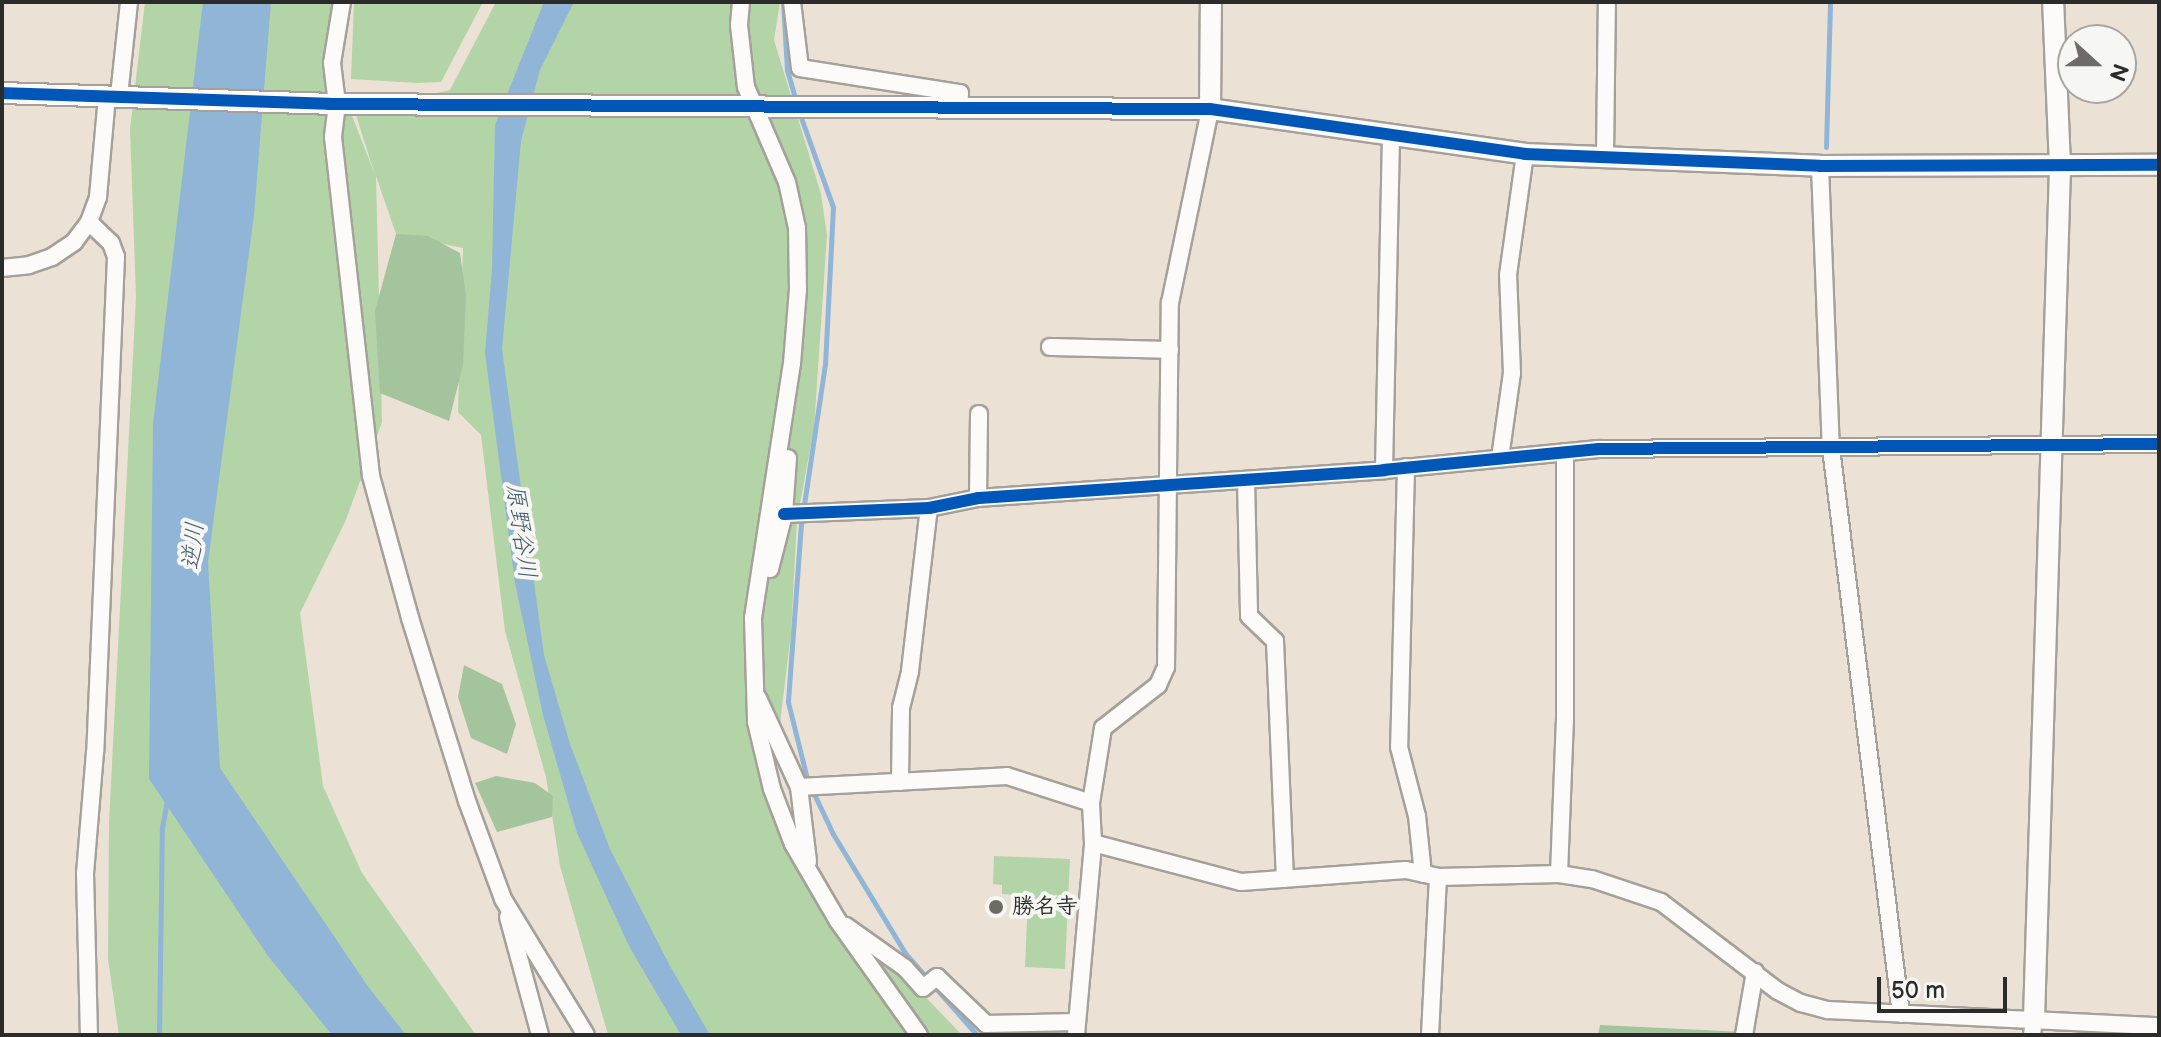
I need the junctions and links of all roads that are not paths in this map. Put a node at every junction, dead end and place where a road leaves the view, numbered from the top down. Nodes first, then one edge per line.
1 (129, 2) edge
2 (342, 2) edge
3 (741, 2) edge
4 (792, 2) edge
5 (1211, 2) edge
6 (1607, 2) edge
7 (2053, 2) edge
8 (2, 93) edge
9 (118, 96) junction
10 (338, 104) junction
11 (755, 105) junction
12 (959, 106) junction
13 (1210, 109) junction
14 (1391, 135) junction
15 (1525, 154) junction
16 (1605, 157) junction
17 (2159, 165) edge
18 (1820, 166) junction
19 (2060, 166) junction
20 (89, 222) junction
21 (2, 268) edge
22 (1050, 347) dead end
23 (1170, 350) junction
24 (784, 401) junction
25 (979, 414) dead end
26 (2053, 443) junction
27 (2159, 444) edge
28 (1831, 448) junction
29 (1565, 452) junction
30 (1500, 458) junction
31 (1406, 467) junction
32 (1384, 470) junction
33 (1246, 480) junction
34 (1168, 485) junction
35 (978, 498) junction
36 (929, 508) junction
37 (784, 514) junction
38 (755, 597) junction
39 (752, 686) junction
40 (900, 782) junction
41 (799, 787) junction
42 (1091, 803) junction
43 (1093, 843) junction
44 (1559, 874) junction
45 (1431, 875) junction
46 (813, 879) junction
47 (1285, 879) junction
48 (503, 899) junction
49 (838, 921) junction
50 (1755, 972) junction
51 (1901, 1014) junction
52 (2159, 1026) edge
53 (2033, 1027) edge
54 (1077, 1028) edge
55 (89, 1035) edge
56 (540, 1035) edge
57 (586, 1035) edge
58 (919, 1035) edge
59 (1430, 1035) edge
60 (1744, 1035) edge

1 - 9 street
2 - 10 street
3 - 11 street
4 - 12 street
5 - 13 street
6 - 16 street
7 - 19 street
8 - 9 street
9 - 10 street
9 - 20 street
10 - 11 street
10 - 48 street
11 - 12 street
11 - 24 street
12 - 13 street
13 - 14 street
13 - 23 street
14 - 15 street
14 - 32 street
15 - 16 street
15 - 30 street
16 - 18 street
17 - 19 street
18 - 19 street
18 - 28 street
19 - 26 street
20 - 21 street
20 - 55 street
22 - 23 street
23 - 34 street
24 - 37 street
24 - 38 street
25 - 35 street
26 - 27 street
26 - 28 street
26 - 53 street
28 - 29 street
28 - 51 street
29 - 30 street
29 - 44 street
30 - 31 street
31 - 32 street
31 - 45 street
32 - 33 street
33 - 34 street
33 - 47 street
34 - 35 street
34 - 42 street
35 - 36 street
36 - 37 street
36 - 40 street
37 - 38 street
38 - 39 street
39 - 41 street
39 - 46 street
40 - 41 street
40 - 42 street
41 - 46 street
42 - 43 street
43 - 47 street
43 - 54 street
44 - 45 street
44 - 50 street
45 - 47 street
45 - 59 street
46 - 49 street
48 - 56 street
48 - 57 street
49 - 54 street
49 - 58 street
50 - 51 street
50 - 60 street
51 - 53 street
52 - 53 street

